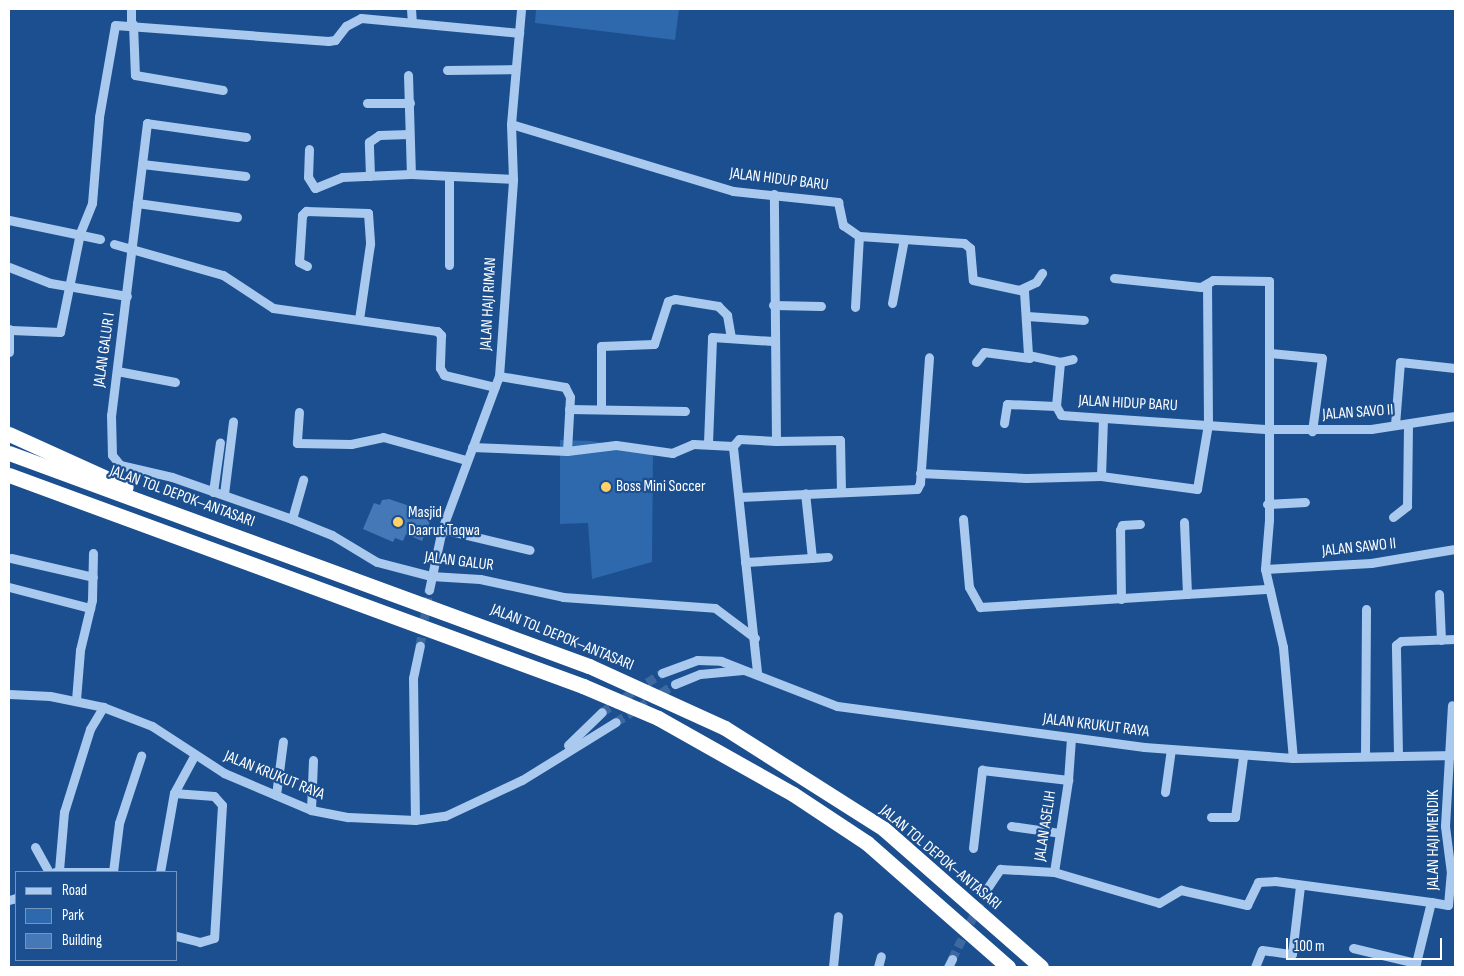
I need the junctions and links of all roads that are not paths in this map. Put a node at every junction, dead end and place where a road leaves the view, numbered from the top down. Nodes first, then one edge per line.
1 (131, 9) edge
2 (411, 9) edge
3 (521, 9) edge
4 (360, 13) edge
5 (412, 22) junction
6 (132, 24) junction
7 (519, 32) junction
8 (447, 70) dead end
9 (515, 70) junction
10 (408, 75) dead end
11 (223, 90) dead end
12 (367, 103) dead end
13 (410, 103) junction
14 (511, 124) junction
15 (409, 134) junction
16 (246, 137) dead end
17 (309, 149) dead end
18 (142, 164) junction
19 (411, 174) junction
20 (245, 176) dead end
21 (370, 176) junction
22 (449, 176) junction
23 (513, 179) junction
24 (774, 194) junction
25 (137, 203) junction
26 (237, 217) dead end
27 (9, 220) edge
28 (80, 233) junction
29 (859, 236) junction
30 (100, 239) dead end
31 (904, 239) junction
32 (114, 244) dead end
33 (133, 249) junction
34 (307, 266) dead end
35 (449, 266) dead end
36 (9, 267) edge
37 (1042, 273) dead end
38 (1114, 278) dead end
39 (70, 284) junction
40 (1208, 286) junction
41 (1021, 289) junction
42 (127, 296) junction
43 (892, 303) dead end
44 (773, 305) junction
45 (821, 306) dead end
46 (854, 307) dead end
47 (1027, 316) junction
48 (359, 319) junction
49 (1084, 320) dead end
50 (10, 330) edge
51 (731, 338) junction
52 (773, 341) junction
53 (9, 352) edge
54 (1270, 353) junction
55 (929, 357) dead end
56 (1030, 358) junction
57 (1073, 359) dead end
58 (976, 362) dead end
59 (1060, 362) junction
60 (1455, 368) edge
61 (117, 371) junction
62 (499, 376) junction
63 (175, 382) dead end
64 (495, 387) junction
65 (1056, 406) junction
66 (569, 409) junction
67 (601, 409) junction
68 (685, 411) dead end
69 (299, 412) dead end
70 (1455, 416) edge
71 (1103, 418) junction
72 (234, 422) dead end
73 (1004, 423) dead end
74 (1208, 424) junction
75 (1408, 424) junction
76 (1395, 425) junction
77 (1269, 427) junction
78 (1312, 432) junction
79 (9, 434) edge
80 (776, 441) junction
81 (220, 442) dead end
82 (708, 442) junction
83 (733, 446) junction
84 (472, 448) junction
85 (567, 451) junction
86 (9, 453) edge
87 (112, 455) joint
88 (466, 460) junction
89 (920, 473) junction
90 (9, 475) edge
91 (1101, 476) junction
92 (303, 480) dead end
93 (213, 492) junction
94 (841, 492) junction
95 (805, 493) junction
96 (224, 494) junction
97 (739, 497) junction
98 (1305, 502) dead end
99 (1267, 504) junction
100 (176, 514) junction
101 (1393, 517) dead end
102 (292, 519) junction
103 (963, 519) dead end
104 (1184, 522) dead end
105 (1140, 524) dead end
106 (442, 529) junction
107 (1455, 549) edge
108 (530, 550) dead end
109 (93, 553) dead end
110 (828, 556) dead end
111 (11, 558) dead end
112 (812, 558) junction
113 (745, 562) junction
114 (1265, 569) junction
115 (431, 576) junction
116 (93, 577) junction
117 (9, 587) edge
118 (1269, 589) junction
119 (429, 590) tunnel mouth
120 (1187, 594) junction
121 (1439, 594) dead end
122 (1121, 599) junction
123 (90, 608) junction
124 (1366, 609) dead end
125 (756, 638) junction
126 (1455, 639) edge
127 (1441, 640) junction
128 (420, 646) tunnel mouth
129 (746, 670) junction
130 (756, 672) junction
131 (662, 673) tunnel mouth
132 (675, 684) tunnel mouth
133 (9, 694) edge
134 (76, 700) junction
135 (1452, 705) dead end
136 (103, 707) junction
137 (602, 712) tunnel mouth
138 (616, 722) tunnel mouth
139 (1071, 738) junction
140 (283, 740) dead end
141 (1171, 750) junction
142 (559, 754) junction
143 (1398, 754) junction
144 (1365, 755) junction
145 (1453, 755) edge
146 (141, 756) dead end
147 (194, 756) junction
148 (1242, 757) junction
149 (1293, 758) junction
150 (313, 760) dead end
151 (1068, 780) junction
152 (1165, 792) dead end
153 (174, 793) junction
154 (276, 795) junction
155 (311, 810) junction
156 (1211, 817) dead end
157 (415, 820) junction
158 (1011, 826) dead end
159 (1060, 833) junction
160 (35, 847) dead end
161 (973, 848) dead end
162 (48, 871) edge
163 (57, 871) edge
164 (113, 871) edge
165 (160, 871) edge
166 (1054, 872) junction
167 (1300, 886) junction
168 (988, 887) tunnel mouth
169 (1431, 902) junction
170 (838, 916) dead end
171 (178, 936) edge
172 (1353, 948) dead end
173 (881, 956) dead end
174 (1416, 965) edge
175 (833, 967) edge
176 (878, 967) edge
177 (1008, 967) edge
178 (1041, 967) edge
179 (1255, 967) edge

1 - 6 street
2 - 5 street
3 - 7 street, JALAN HAJI RIMAN
4 - 5 street
4 - 6 street
5 - 7 street
6 - 11 street
6 - 28 street
7 - 9 street, JALAN HAJI RIMAN
8 - 9 street
9 - 14 street, JALAN HAJI RIMAN
10 - 13 street
12 - 13 street
13 - 15 street
14 - 23 street, JALAN HAJI RIMAN
14 - 24 street, JALAN HIDUP BARU
15 - 19 street
15 - 21 street
16 - 18 street, JALAN GALUR I
17 - 21 street
18 - 20 street
18 - 25 street, JALAN GALUR I
19 - 21 street
19 - 22 street
22 - 23 street
22 - 35 street
23 - 62 street, JALAN HAJI RIMAN
24 - 29 street, JALAN HIDUP BARU
24 - 44 street
25 - 26 street
25 - 33 street, JALAN GALUR I
27 - 28 street
28 - 30 street
28 - 39 street
29 - 31 street
29 - 46 street
31 - 41 street
31 - 43 street
32 - 33 street
33 - 42 street, JALAN GALUR I
33 - 48 street
34 - 48 street
36 - 39 street
37 - 41 street
38 - 40 street
39 - 42 street
39 - 50 street
40 - 54 street
40 - 74 street
41 - 47 street
42 - 61 street, JALAN GALUR I
44 - 45 street
44 - 52 street
47 - 49 street
47 - 56 street
48 - 64 street
50 - 53 street
51 - 52 street
51 - 67 street
51 - 82 street
52 - 80 street
54 - 77 street
54 - 78 street
55 - 89 street
56 - 58 street
56 - 59 street
57 - 59 street
59 - 65 street, JALAN HIDUP BARU
60 - 76 street
61 - 63 street
61 - 87 street, JALAN GALUR I
62 - 64 street, JALAN HAJI RIMAN
62 - 66 street
64 - 84 street, JALAN HAJI RIMAN
65 - 71 street, JALAN HIDUP BARU
65 - 73 street
66 - 67 street
66 - 85 street
67 - 68 street
69 - 88 street
70 - 75 street, JALAN SAVO II
71 - 74 street, JALAN HIDUP BARU
71 - 91 street
72 - 96 street
74 - 77 street, JALAN HIDUP BARU
74 - 91 street
75 - 76 street, JALAN SAVO II
75 - 101 street
76 - 78 street, JALAN SAVO II
77 - 78 street, JALAN SAVO II
77 - 99 street
79 - 100 highway
80 - 83 street
80 - 94 street
81 - 93 street
82 - 83 street
82 - 85 street
83 - 97 street
84 - 85 street
84 - 88 street, JALAN HAJI RIMAN
86 - 100 highway, JALAN TOL DEPOK–ANTASARI
87 - 93 street, JALAN GALUR
88 - 106 street, JALAN HAJI RIMAN
89 - 91 street
89 - 94 street
90 - 177 highway
92 - 102 street
93 - 96 street, JALAN GALUR
94 - 95 street
95 - 97 street
95 - 112 street
96 - 102 street, JALAN GALUR
97 - 113 street
98 - 99 street
99 - 114 street
100 - 178 highway, JALAN TOL DEPOK–ANTASARI
102 - 115 street, JALAN GALUR
103 - 122 street
104 - 120 street
105 - 122 street
106 - 108 street
106 - 115 street, JALAN HAJI RIMAN
107 - 114 street, JALAN SAWO II
109 - 116 street
110 - 112 street
111 - 116 street
112 - 113 street
113 - 125 street
114 - 118 street
115 - 119 street, JALAN HAJI RIMAN
115 - 125 street, JALAN GALUR
116 - 123 street
117 - 123 street
118 - 120 street
118 - 149 street
120 - 122 street
121 - 127 street
123 - 134 street
124 - 144 street
125 - 130 street
126 - 127 street
127 - 143 street
128 - 157 street
129 - 130 street, JALAN KRUKUT RAYA
129 - 131 street, JALAN KRUKUT RAYA
129 - 132 street, JALAN KRUKUT RAYA
130 - 139 street, JALAN KRUKUT RAYA
133 - 134 street, JALAN KRUKUT RAYA
134 - 136 street, JALAN KRUKUT RAYA
135 - 145 street
136 - 147 street, JALAN KRUKUT RAYA
136 - 163 street
137 - 142 street, JALAN KRUKUT RAYA
138 - 142 street, JALAN KRUKUT RAYA
139 - 141 street, JALAN KRUKUT RAYA
139 - 151 street, JALAN ASELIH
140 - 154 street
141 - 148 street, JALAN KRUKUT RAYA
141 - 152 street
142 - 157 street, JALAN KRUKUT RAYA
143 - 144 street, JALAN KRUKUT RAYA
143 - 145 street, JALAN KRUKUT RAYA
144 - 149 street, JALAN KRUKUT RAYA
145 - 169 street, JALAN HAJI MENDIK
146 - 164 street
147 - 153 street
147 - 154 street, JALAN KRUKUT RAYA
148 - 149 street, JALAN KRUKUT RAYA
148 - 156 street
150 - 155 street
151 - 159 street, JALAN ASELIH
151 - 161 street
153 - 165 street
153 - 171 street
154 - 155 street, JALAN KRUKUT RAYA
155 - 157 street, JALAN KRUKUT RAYA
158 - 159 street
159 - 166 street, JALAN ASELIH
160 - 162 street
166 - 167 street
166 - 168 street, JALAN ASELIH
167 - 169 street
167 - 179 street
169 - 174 street, JALAN HAJI MENDIK
170 - 175 street
172 - 174 street
173 - 176 street

